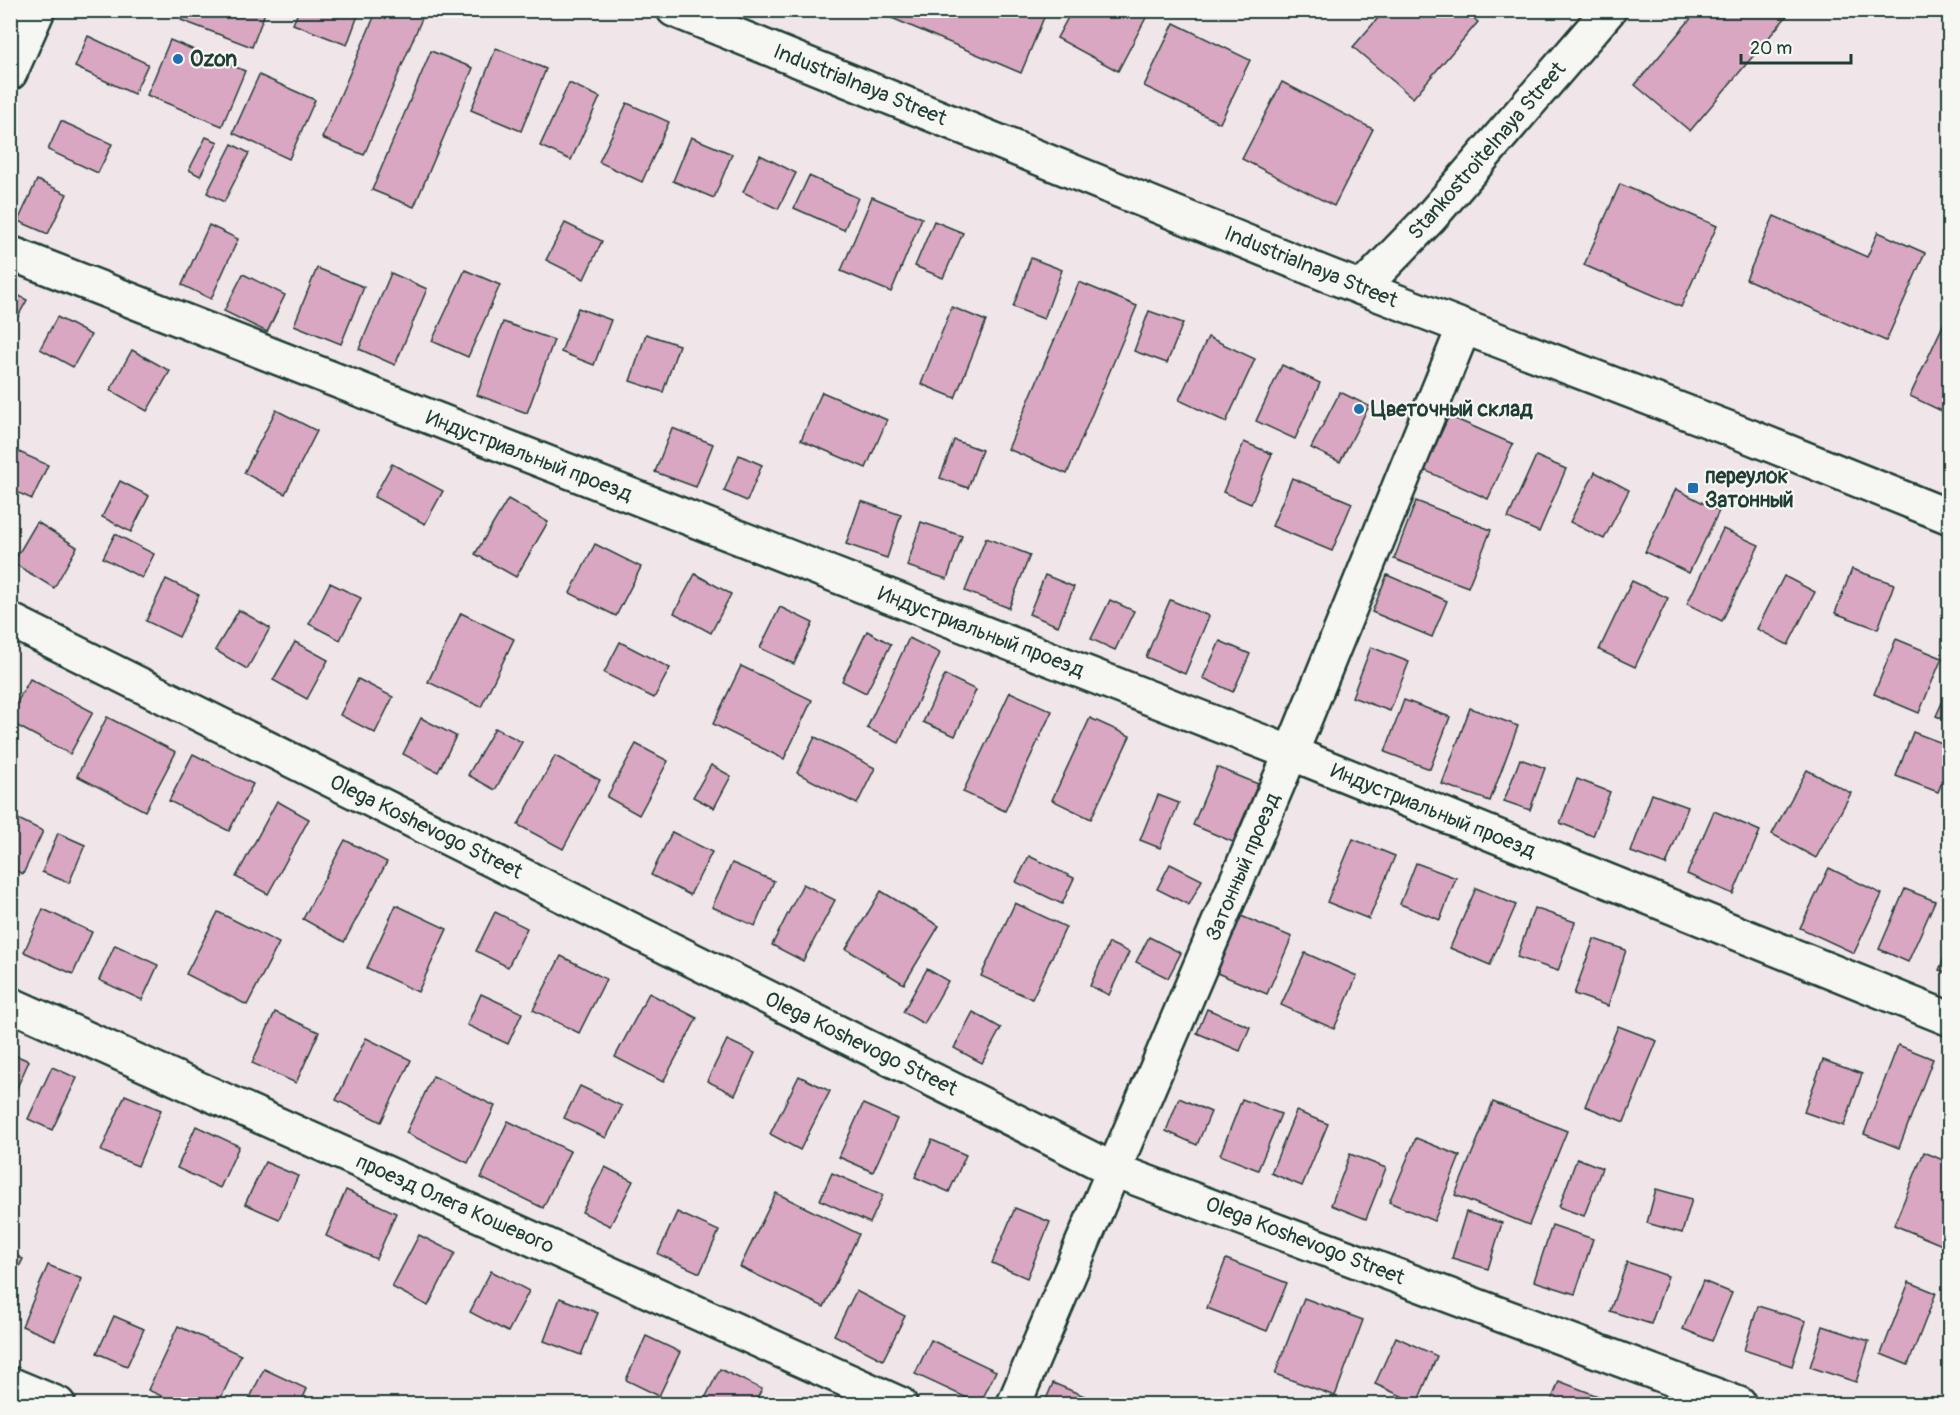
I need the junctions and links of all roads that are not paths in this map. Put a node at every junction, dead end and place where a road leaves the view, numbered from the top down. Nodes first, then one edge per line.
1 (38, 10) edge
2 (674, 10) edge
3 (1609, 10) edge
4 (10, 73) edge
5 (10, 253) edge
6 (1362, 288) junction
7 (1464, 327) junction
8 (1950, 517) edge
9 (10, 620) edge
10 (1291, 753) junction
11 (10, 1004) edge
12 (1950, 1018) edge
13 (1114, 1170) junction
14 (10, 1384) edge
15 (58, 1404) edge
16 (900, 1404) edge
17 (1014, 1404) edge
18 (1739, 1404) edge

1 - 4 street
2 - 6 street, Industrialnaya Street
3 - 6 street, Stankostroitelnaya Street
5 - 10 street, Индустриальный проезд
6 - 7 street, Industrialnaya Street
7 - 8 street, Industrialnaya Street
7 - 10 street, Затонный проезд
9 - 13 street, Olega Koshevogo Street
10 - 12 street, Индустриальный проезд
10 - 13 street, Затонный проезд
11 - 16 street, проезд Олега Кошевого
13 - 17 street, Затонный проезд
13 - 18 street, Olega Koshevogo Street
14 - 15 street

